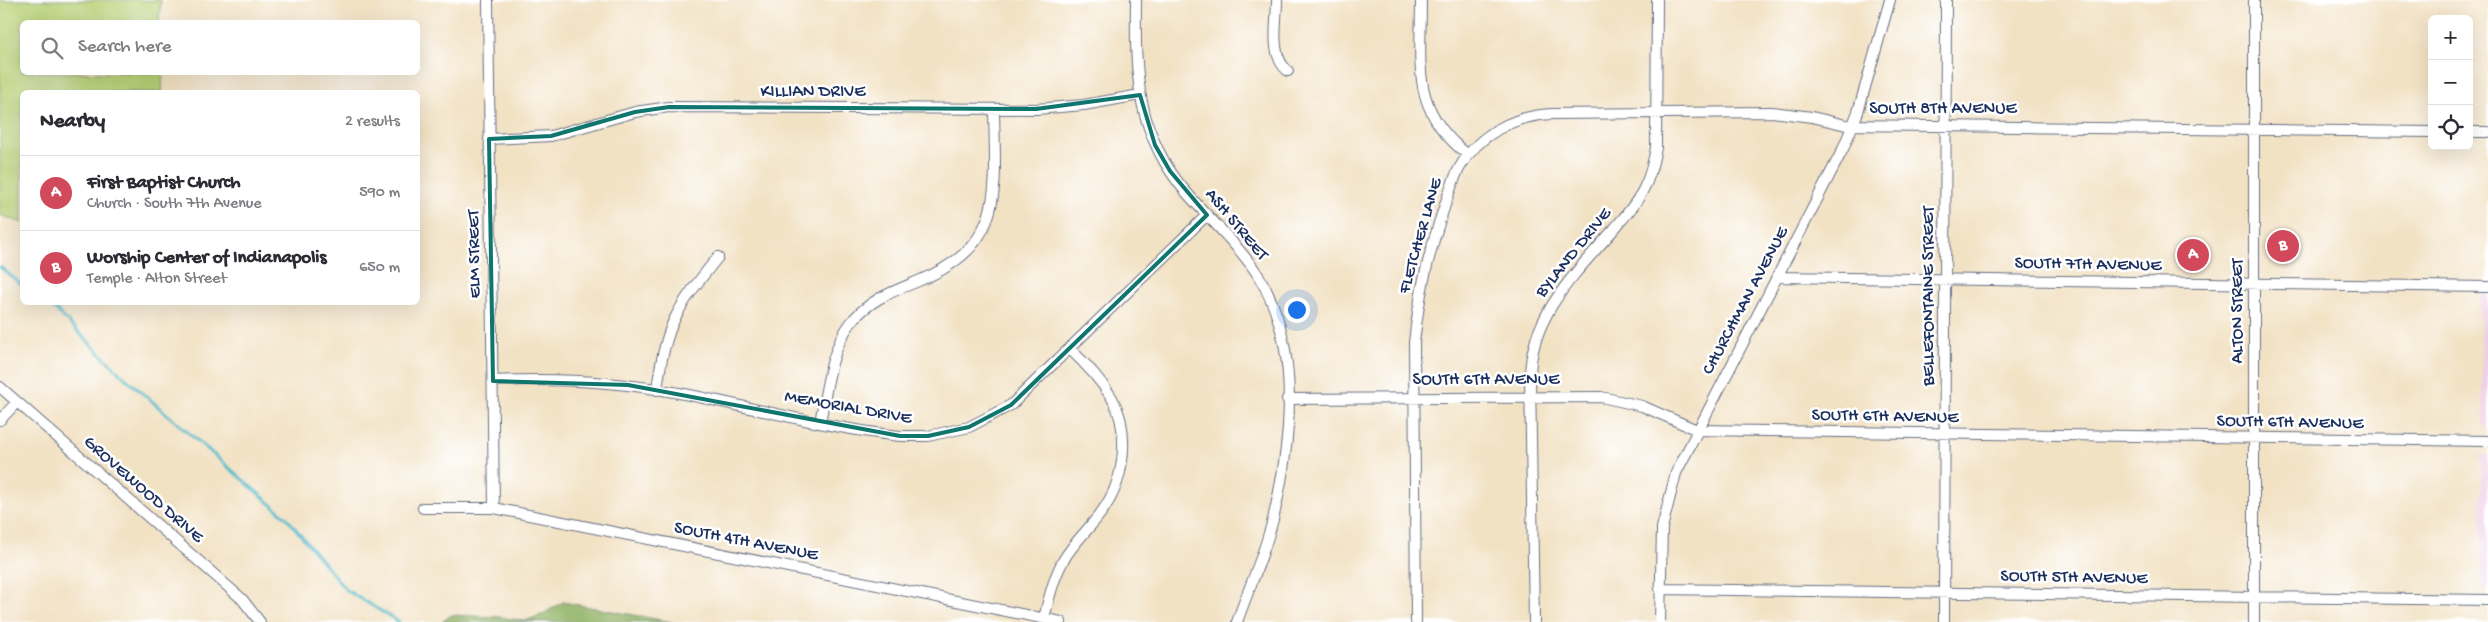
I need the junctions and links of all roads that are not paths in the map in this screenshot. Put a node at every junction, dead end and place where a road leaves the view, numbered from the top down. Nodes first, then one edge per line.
1 (488, 0) edge
2 (1136, 0) edge
3 (1277, 0) edge
4 (1421, 0) edge
5 (1657, 0) edge
6 (1890, 0) edge
7 (1946, 0) edge
8 (2254, 0) edge
9 (1288, 71) dead end
10 (1140, 95) junction
11 (994, 109) junction
12 (1656, 114) junction
13 (1854, 125) junction
14 (1946, 125) junction
15 (2254, 129) junction
16 (2428, 132) edge
17 (2473, 132) edge
18 (2488, 132) edge
19 (489, 139) junction
20 (1468, 155) junction
21 (1207, 215) junction
22 (718, 257) dead end
23 (1777, 277) junction
24 (1945, 280) junction
25 (2254, 284) junction
26 (2488, 287) edge
27 (1070, 349) junction
28 (492, 381) junction
29 (0, 387) edge
30 (656, 390) junction
31 (1530, 396) junction
32 (1414, 397) junction
33 (1287, 399) junction
34 (17, 402) junction
35 (0, 420) edge
36 (820, 422) junction
37 (1697, 430) junction
38 (1945, 434) junction
39 (2254, 438) junction
40 (2488, 441) edge
41 (423, 508) dead end
42 (494, 508) junction
43 (1660, 589) junction
44 (1944, 592) junction
45 (2254, 597) junction
46 (2488, 600) edge
47 (1044, 618) junction
48 (260, 622) edge
49 (1061, 622) edge
50 (1237, 622) edge
51 (1416, 622) edge
52 (1534, 622) edge
53 (1660, 622) edge
54 (1944, 622) edge
55 (2254, 622) edge

1 - 19 street, ELM STREET
2 - 10 street, ASH STREET
3 - 9 street
4 - 20 street
5 - 12 street, BYLAND DRIVE
6 - 13 street, CHURCHMAN AVENUE
7 - 14 street, BELLEFONTAINE STREET
8 - 15 street, ALTON STREET
10 - 11 street, KILLIAN DRIVE
10 - 21 street, ASH STREET
11 - 19 street, KILLIAN DRIVE
11 - 36 street
12 - 13 street, SOUTH 8TH AVENUE
12 - 20 street, SOUTH 8TH AVENUE
12 - 31 street, BYLAND DRIVE
13 - 14 street, SOUTH 8TH AVENUE
13 - 23 street, CHURCHMAN AVENUE
14 - 15 street, SOUTH 8TH AVENUE
14 - 24 street, BELLEFONTAINE STREET
15 - 16 street, SOUTH 8TH AVENUE
15 - 25 street, ALTON STREET
17 - 18 street
19 - 28 street, ELM STREET
20 - 32 street, FLETCHER LANE
21 - 27 street, MEMORIAL DRIVE
21 - 33 street, ASH STREET
22 - 30 street
23 - 24 street, SOUTH 7TH AVENUE
23 - 37 street, CHURCHMAN AVENUE
24 - 25 street, SOUTH 7TH AVENUE
24 - 38 street, BELLEFONTAINE STREET
25 - 26 street, SOUTH 7TH AVENUE
25 - 39 street, ALTON STREET
27 - 36 street, MEMORIAL DRIVE
27 - 47 street
28 - 30 street, MEMORIAL DRIVE
28 - 42 street, ELM STREET
29 - 34 street, GROVEWOOD DRIVE
30 - 36 street, MEMORIAL DRIVE
31 - 32 street, SOUTH 6TH AVENUE
31 - 37 street, SOUTH 6TH AVENUE
31 - 52 street, BYLAND DRIVE
32 - 33 street, SOUTH 6TH AVENUE
32 - 51 street, FLETCHER LANE
33 - 50 street, ASH STREET
34 - 35 street
34 - 48 street, GROVEWOOD DRIVE
37 - 38 street, SOUTH 6TH AVENUE
37 - 43 street, CHURCHMAN AVENUE
38 - 39 street, SOUTH 6TH AVENUE
38 - 44 street, BELLEFONTAINE STREET
39 - 40 street, SOUTH 6TH AVENUE
39 - 45 street, ALTON STREET
41 - 42 street, SOUTH 4TH AVENUE
42 - 47 street, SOUTH 4TH AVENUE
43 - 44 street, SOUTH 5TH AVENUE
43 - 53 street, CHURCHMAN AVENUE
44 - 45 street, SOUTH 5TH AVENUE
44 - 54 street, BELLEFONTAINE STREET
45 - 46 street, SOUTH 5TH AVENUE
45 - 55 street, ALTON STREET
47 - 49 street, SOUTH 4TH AVENUE

